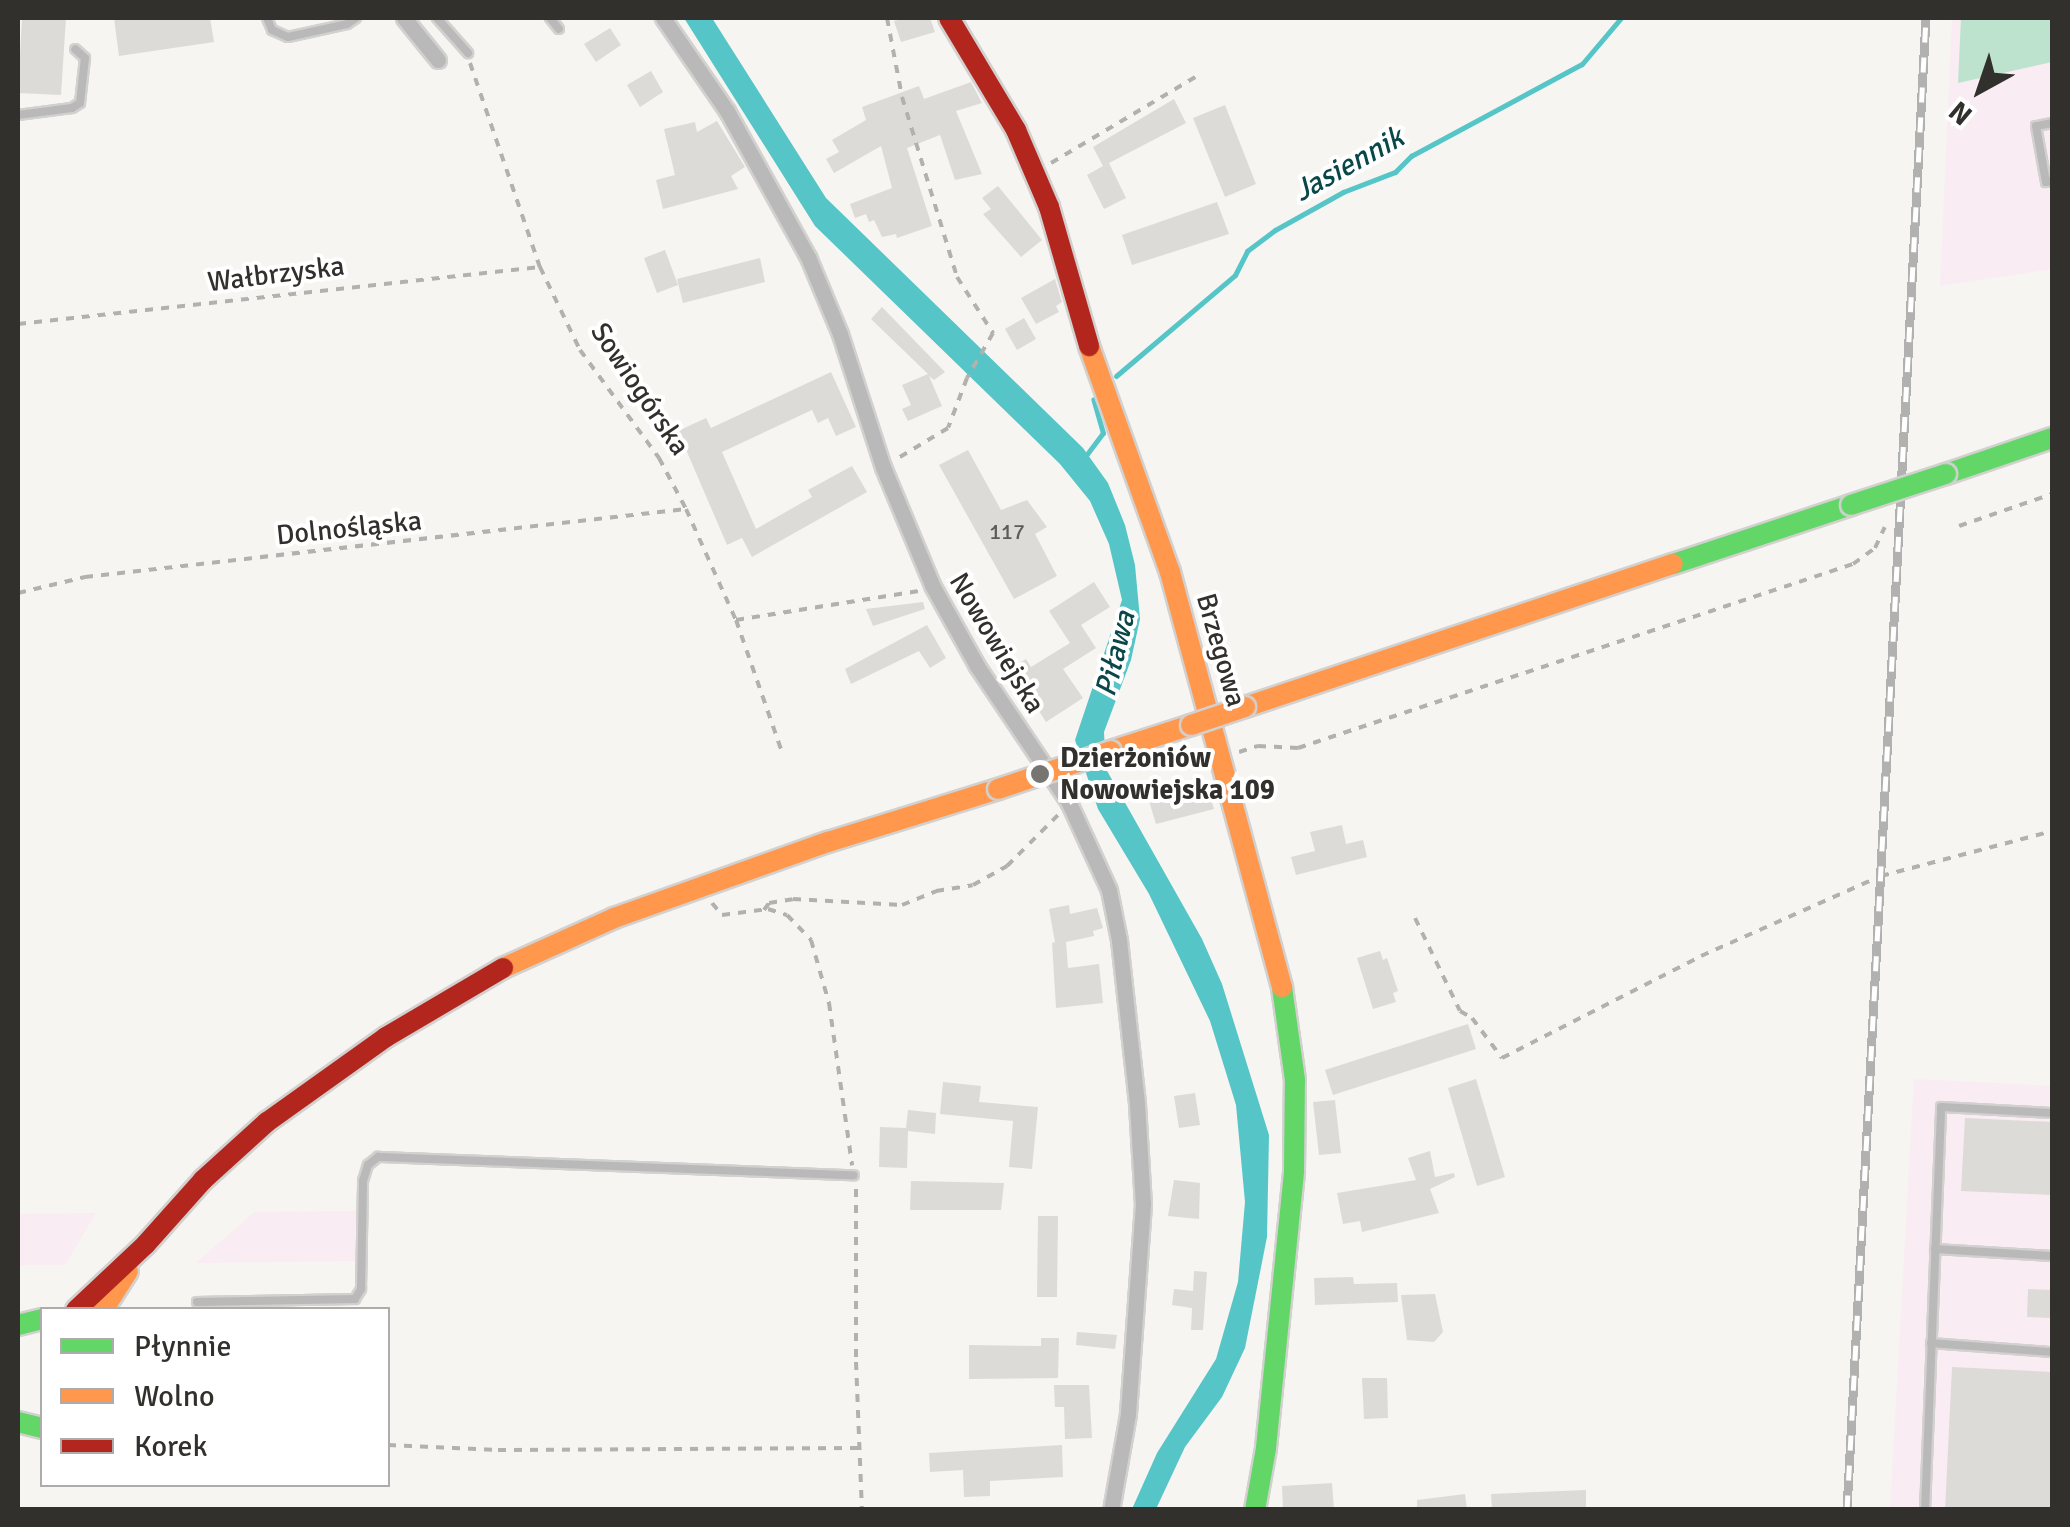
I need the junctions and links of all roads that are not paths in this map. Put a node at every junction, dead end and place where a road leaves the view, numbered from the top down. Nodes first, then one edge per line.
1 (267, 18) edge
2 (356, 18) edge
3 (404, 18) edge
4 (437, 18) edge
5 (550, 18) edge
6 (664, 18) edge
7 (949, 18) edge
8 (559, 29) dead end
9 (75, 49) dead end
10 (468, 54) road end
11 (438, 60) dead end
12 (18, 115) edge
13 (2052, 123) edge
14 (2052, 181) edge
15 (2052, 438) edge
16 (2052, 1113) edge
17 (854, 1175) dead end
18 (146, 1244) junction
19 (1935, 1249) junction
20 (2052, 1256) edge
21 (197, 1302) dead end
22 (79, 1307) edge
23 (105, 1307) edge
24 (1931, 1343) junction
25 (2052, 1352) edge
26 (1111, 1510) edge
27 (1255, 1510) edge
28 (1924, 1510) edge

1 - 2 lane
3 - 11 street
4 - 10 lane
5 - 8 lane
6 - 26 street, Nowowiejska
7 - 27 main road, Brzegowa
9 - 12 lane
13 - 14 lane
15 - 18 main road, bridge
16 - 19 lane
17 - 21 lane
18 - 22 main road
18 - 23 main road
19 - 20 lane
19 - 24 lane
24 - 25 lane
24 - 28 lane

